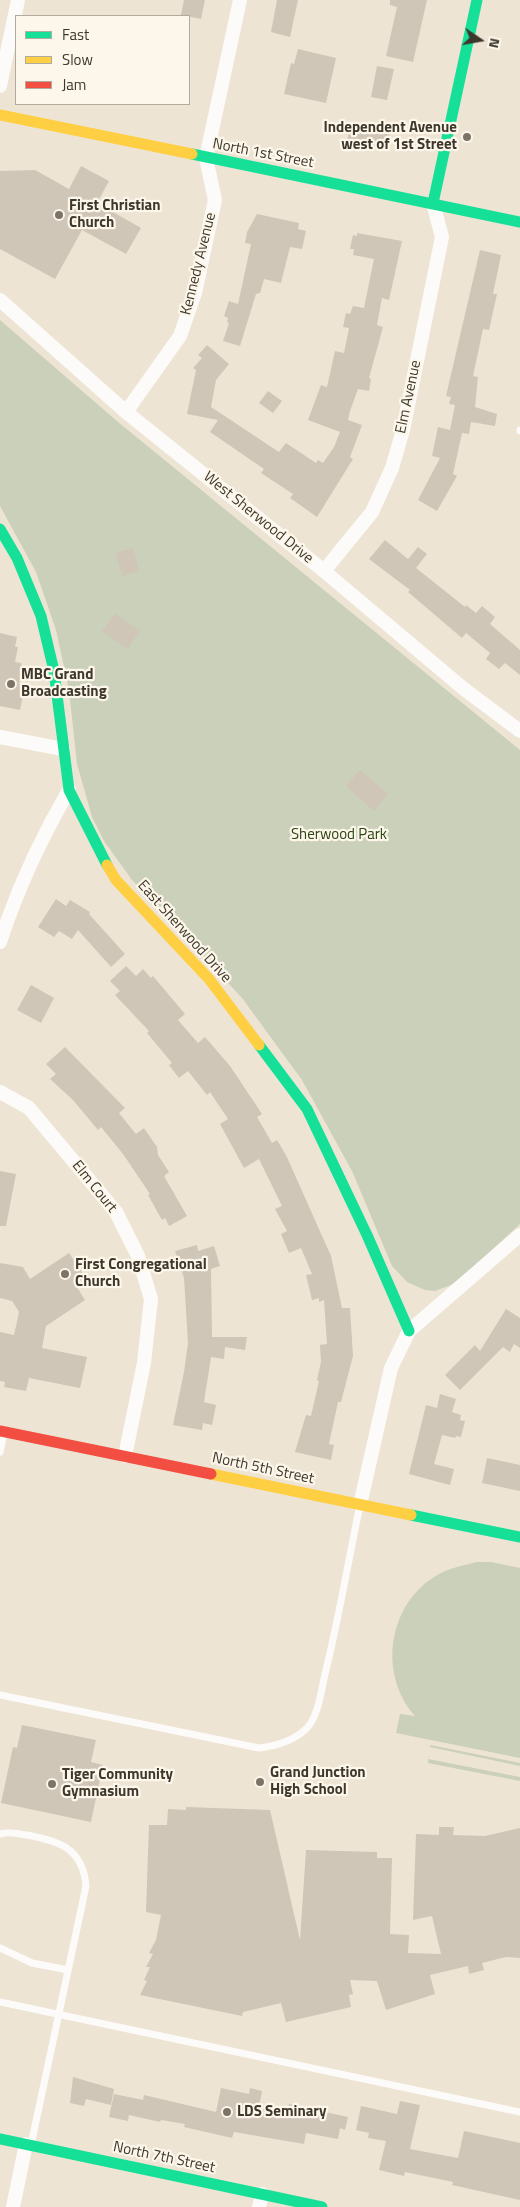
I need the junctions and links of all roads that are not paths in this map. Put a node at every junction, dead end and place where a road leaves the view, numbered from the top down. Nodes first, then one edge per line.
1 (18, 0) edge
2 (240, 0) edge
3 (476, 0) edge
4 (0, 86) edge
5 (0, 115) edge
6 (206, 158) junction
7 (434, 203) junction
8 (520, 222) edge
9 (0, 300) edge
10 (126, 412) junction
11 (0, 529) edge
12 (324, 571) junction
13 (520, 731) edge
14 (0, 737) edge
15 (63, 749) junction
16 (69, 790) junction
17 (0, 942) edge
18 (0, 1092) edge
19 (520, 1235) edge
20 (409, 1331) junction
21 (2, 1432) edge
22 (0, 1452) edge
23 (125, 1456) junction
24 (360, 1505) junction
25 (520, 1537) edge
26 (0, 1695) edge
27 (0, 1834) edge
28 (0, 1948) edge
29 (68, 1970) junction
30 (0, 2002) edge
31 (59, 2015) junction
32 (520, 2112) edge
33 (0, 2139) edge
34 (28, 2145) junction
35 (260, 2200) edge
36 (13, 2207) edge
37 (322, 2207) edge

1 - 4 street
2 - 6 street
3 - 7 street
5 - 6 street, North 1st Street
6 - 7 street, North 1st Street
6 - 10 street, Kennedy Avenue
7 - 8 street, North 1st Street
7 - 12 street, Elm Avenue
9 - 10 street, West Sherwood Drive
10 - 12 street, West Sherwood Drive
11 - 15 street, East Sherwood Drive
12 - 13 street, West Sherwood Drive
14 - 15 street
15 - 16 street, East Sherwood Drive
16 - 17 street
16 - 20 street, East Sherwood Drive
18 - 23 street, Elm Court
19 - 20 street
20 - 24 street
21 - 22 lane
21 - 23 street, North 5th Street
23 - 24 street, North 5th Street
24 - 25 street, North 5th Street
24 - 26 lane
27 - 29 lane
28 - 29 lane
29 - 31 lane
30 - 31 lane
31 - 32 lane
31 - 34 lane
33 - 34 street, North 7th Street
34 - 35 street, North 7th Street
34 - 36 street
35 - 37 street, North 7th Street

